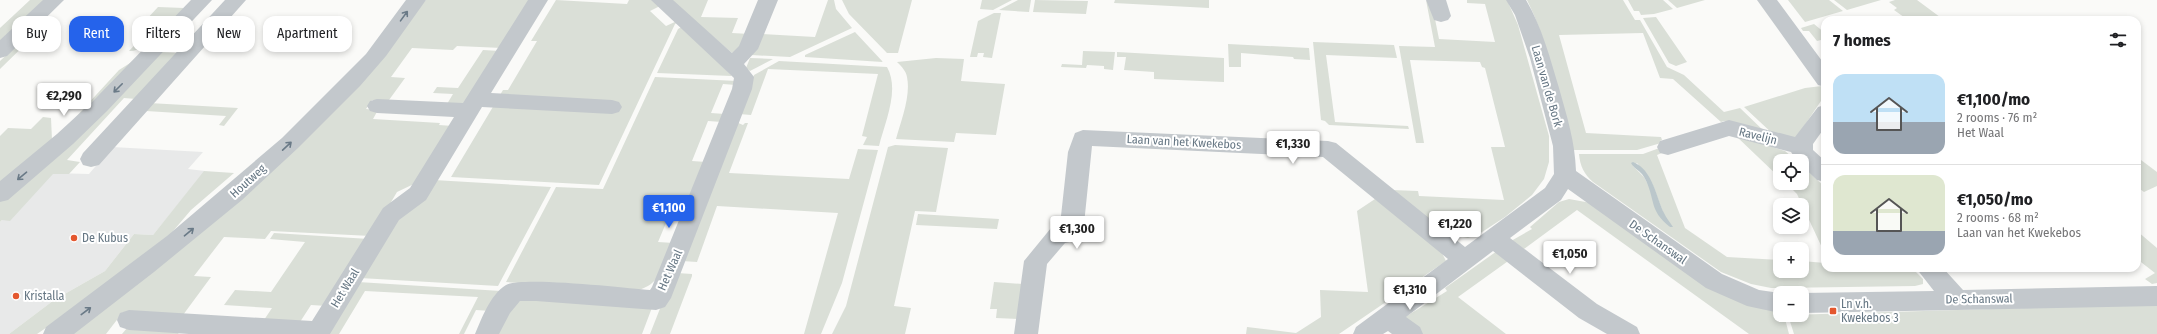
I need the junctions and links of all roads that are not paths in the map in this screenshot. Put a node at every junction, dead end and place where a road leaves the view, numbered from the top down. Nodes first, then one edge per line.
1 (54, 0) edge
2 (202, 0) edge
3 (236, 0) edge
4 (416, 0) edge
5 (538, 0) edge
6 (661, 0) edge
7 (768, 0) edge
8 (1516, 0) edge
9 (1767, 0) edge
10 (0, 51) edge
11 (732, 64) junction
12 (1821, 74) edge
13 (473, 105) junction
14 (377, 106) dead end
15 (612, 107) dead end
16 (1821, 117) edge
17 (1668, 147) dead end
18 (1802, 147) junction
19 (91, 159) dead end
20 (1821, 170) edge
21 (1565, 175) junction
22 (0, 194) edge
23 (1494, 239) junction
24 (1465, 260) junction
25 (1932, 272) edge
26 (2157, 296) edge
27 (1956, 299) junction
28 (1773, 302) edge
29 (1809, 303) edge
30 (1388, 318) junction
31 (129, 320) dead end
32 (318, 333) edge
33 (54, 334) edge
34 (487, 334) edge
35 (1026, 334) edge
36 (1365, 334) edge
37 (1411, 334) edge
38 (1628, 334) edge

1 - 10 street
2 -> 22 street
3 - 19 street
33 -> 4 street, Houtweg
5 - 13 street, Het Waal
6 - 11 street, Het Waal
7 - 11 street
8 - 21 street, Laan van de Bork
9 - 12 street
11 - 34 street, Het Waal
13 - 14 street
13 - 15 street
13 - 32 street, Het Waal
16 - 18 street
17 - 18 street, Ravelijn
18 - 20 street
21 - 23 street
21 - 28 street, De Schanswal
23 - 24 street
23 - 38 street
24 - 30 street
24 - 35 street, Laan van het Kwekebos
25 - 27 street
26 - 27 street, De Schanswal
27 - 29 street, De Schanswal
30 - 36 street
30 - 37 street
31 - 32 street, Het Waal

